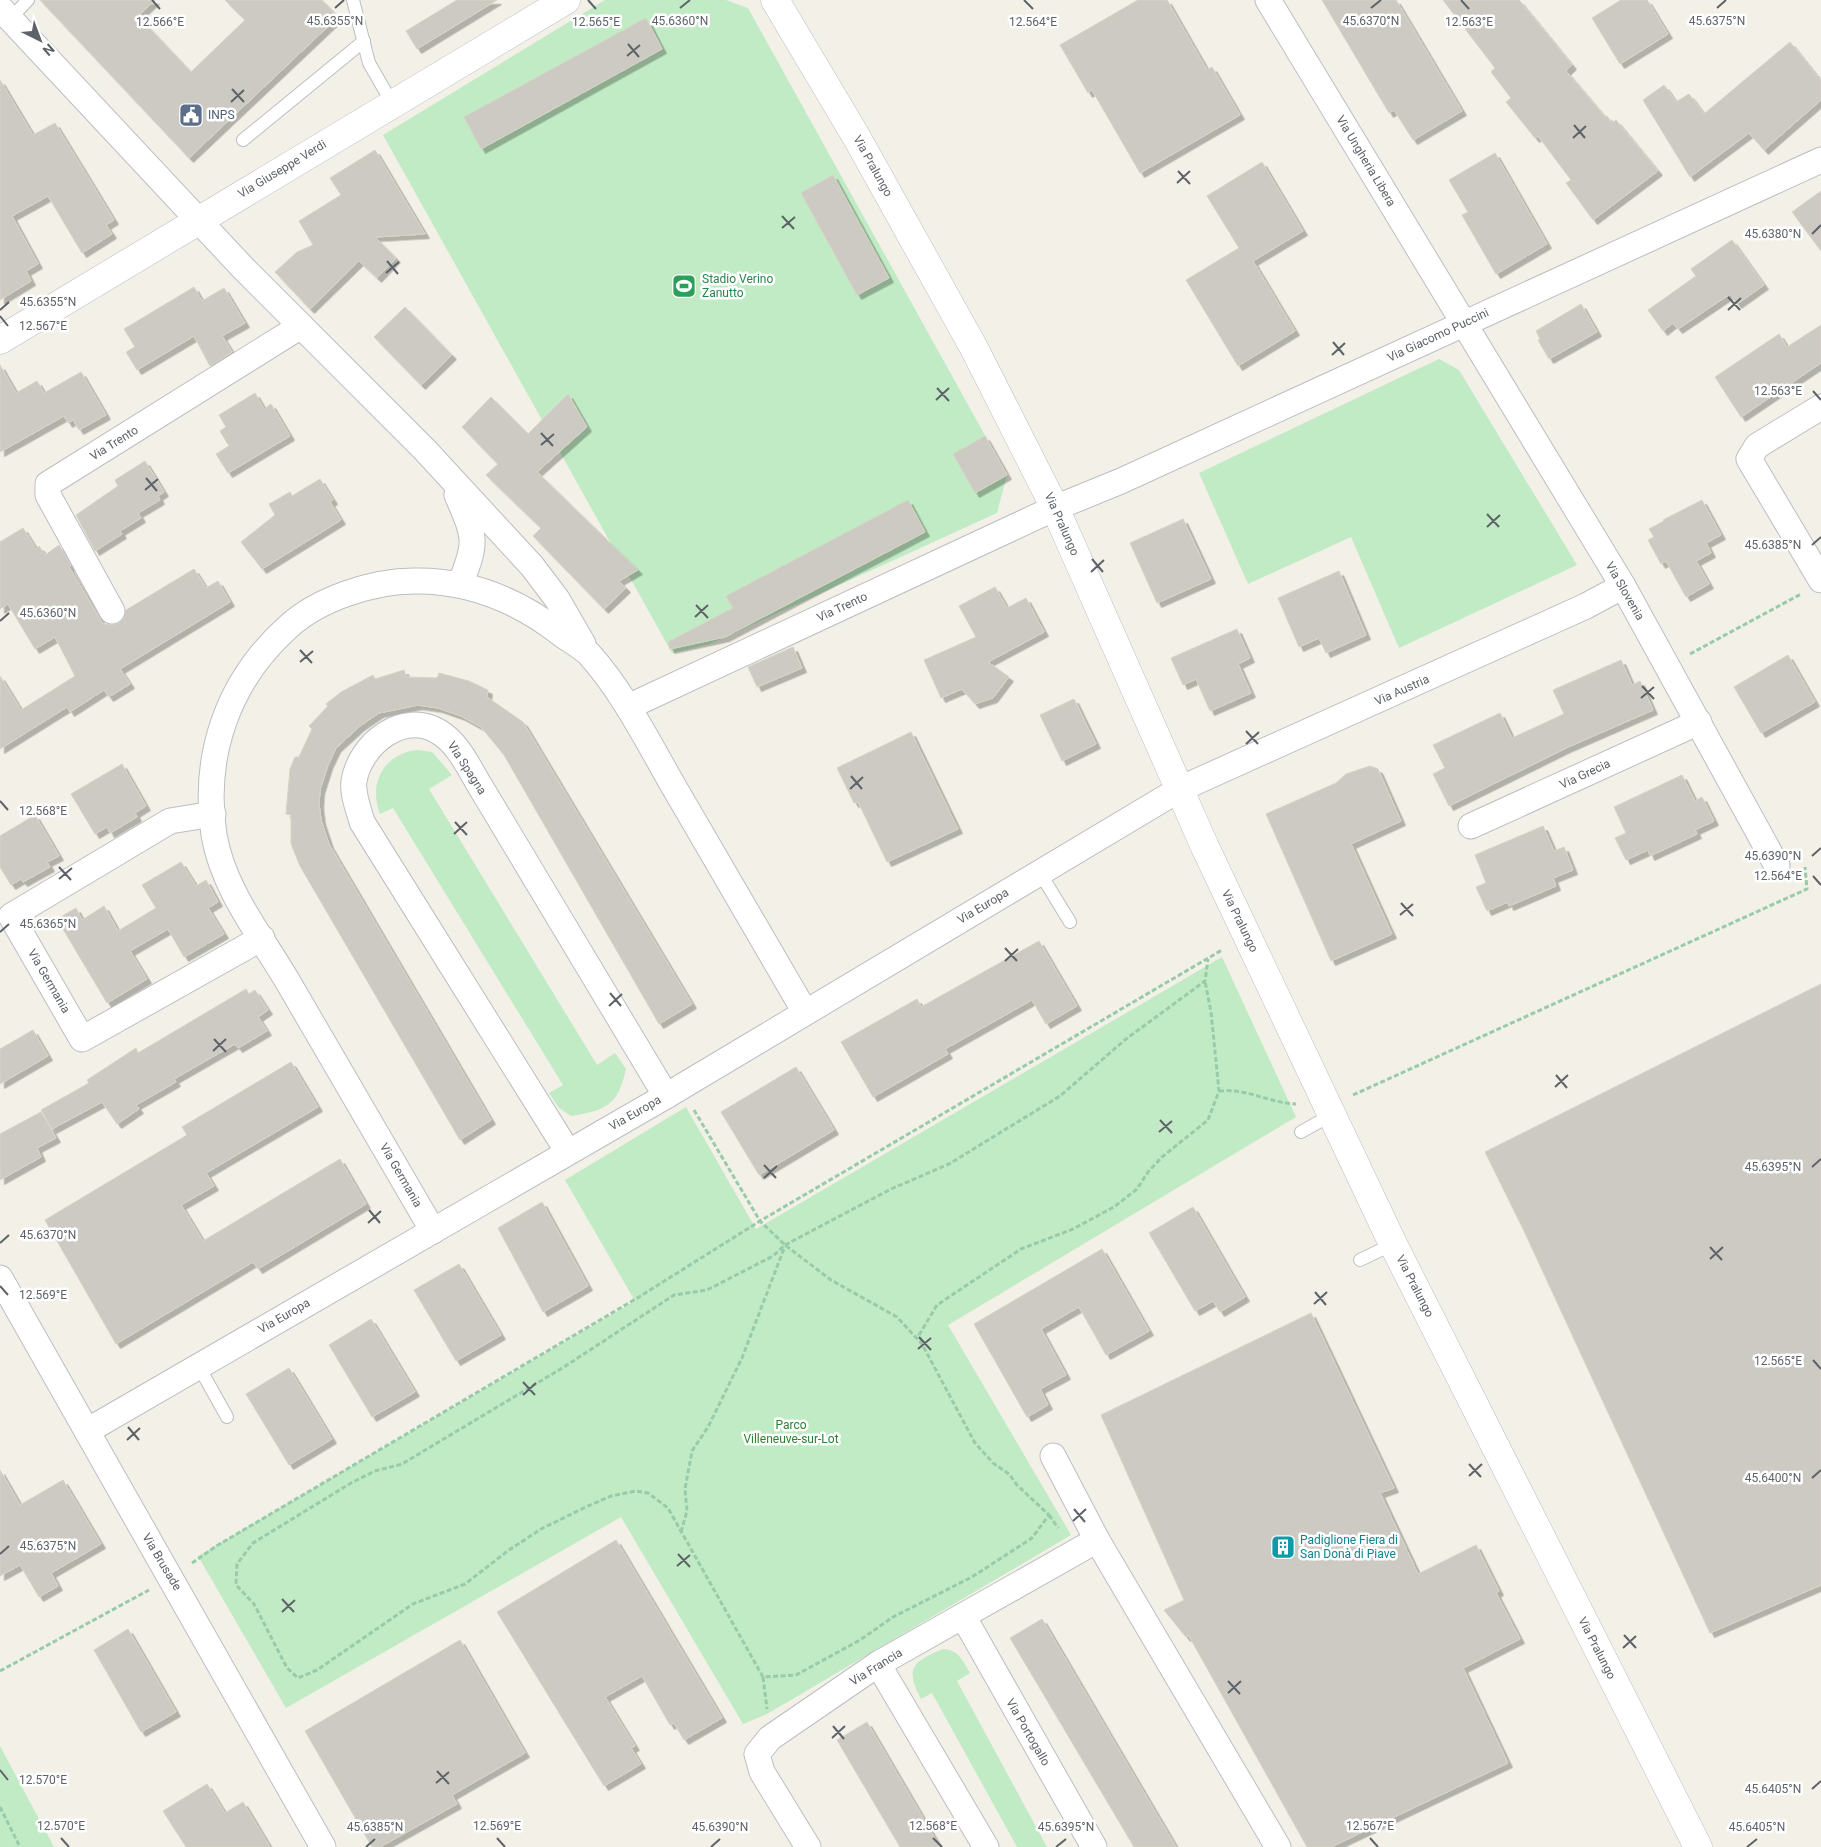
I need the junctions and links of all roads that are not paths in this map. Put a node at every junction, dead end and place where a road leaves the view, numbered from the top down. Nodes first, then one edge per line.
1 (28, 0) edge
2 (353, 0) edge
3 (566, 0) edge
4 (775, 0) edge
5 (1268, 0) edge
6 (4, 17) edge
7 (364, 41) junction
8 (392, 103) junction
9 (243, 140) dead end
10 (1821, 160) edge
11 (200, 220) junction
12 (1463, 323) junction
13 (301, 326) junction
14 (0, 340) edge
15 (1821, 407) edge
16 (450, 478) junction
17 (1055, 508) junction
18 (460, 584) junction
19 (1623, 586) junction
20 (1813, 586) edge
21 (112, 611) dead end
22 (587, 652) junction
23 (628, 707) junction
24 (1699, 722) junction
25 (1180, 789) junction
26 (213, 814) junction
27 (1471, 826) dead end
28 (1789, 862) road end
29 (1040, 873) junction
30 (1070, 922) dead end
31 (262, 938) junction
32 (805, 1012) junction
33 (666, 1096) junction
34 (1331, 1110) junction
35 (1301, 1132) dead end
36 (568, 1152) junction
37 (433, 1231) junction
38 (1393, 1244) junction
39 (1360, 1260) dead end
40 (0, 1278) edge
41 (198, 1365) junction
42 (227, 1417) dead end
43 (87, 1430) junction
44 (1053, 1456) dead end
45 (1098, 1540) junction
46 (963, 1616) junction
47 (878, 1664) junction
48 (323, 1847) edge
49 (808, 1847) edge
50 (986, 1847) edge
51 (1094, 1847) edge
52 (1278, 1847) edge
53 (1698, 1847) edge

1 - 6 lane
2 - 7 lane
3 - 8 street, Via Giuseppe Verdi
4 - 17 street, Via Pralungo
5 - 12 street, Via Ungheria Libera
6 - 11 street
7 - 8 lane
7 - 9 lane
8 - 11 street, Via Giuseppe Verdi
10 - 12 street, Via Giacomo Puccini
11 - 13 street
11 - 14 street, Via Giuseppe Verdi
12 - 17 street, Via Giacomo Puccini
12 - 19 street, Via Slovenia
13 - 16 street
13 - 21 street, Via Trento
15 - 20 street
16 - 18 street
16 - 22 street
17 - 23 street, Via Trento
17 - 25 street, Via Pralungo
18 - 22 street
18 - 26 street, Via Germania
19 - 24 street, Via Slovenia
19 - 25 street, Via Austria
22 - 23 street
23 - 32 street
24 - 27 street, Via Grecia
24 - 28 street, Via Slovenia
25 - 29 street, Via Europa
25 - 34 street, Via Pralungo
26 - 31 street, Via Germania
26 - 31 street, Via Germania
29 - 30 lane
29 - 32 street, Via Europa
31 - 37 street, Via Germania
32 - 33 street, Via Europa
33 - 36 street, Via Europa
33 - 36 street, Via Spagna
34 - 35 lane
34 - 38 street, Via Pralungo
36 - 37 street, Via Europa
37 - 41 street, Via Europa
38 - 39 lane
38 - 53 street, Via Pralungo
40 - 43 street, Via Brusade
41 - 42 lane
41 - 43 street, Via Europa
43 - 48 street, Via Brusade
44 - 45 street
45 - 46 street, Via Francia
45 - 52 street
46 - 47 street, Via Francia
46 - 51 street, Via Portogallo
47 - 49 street, Via Francia
47 - 50 street

